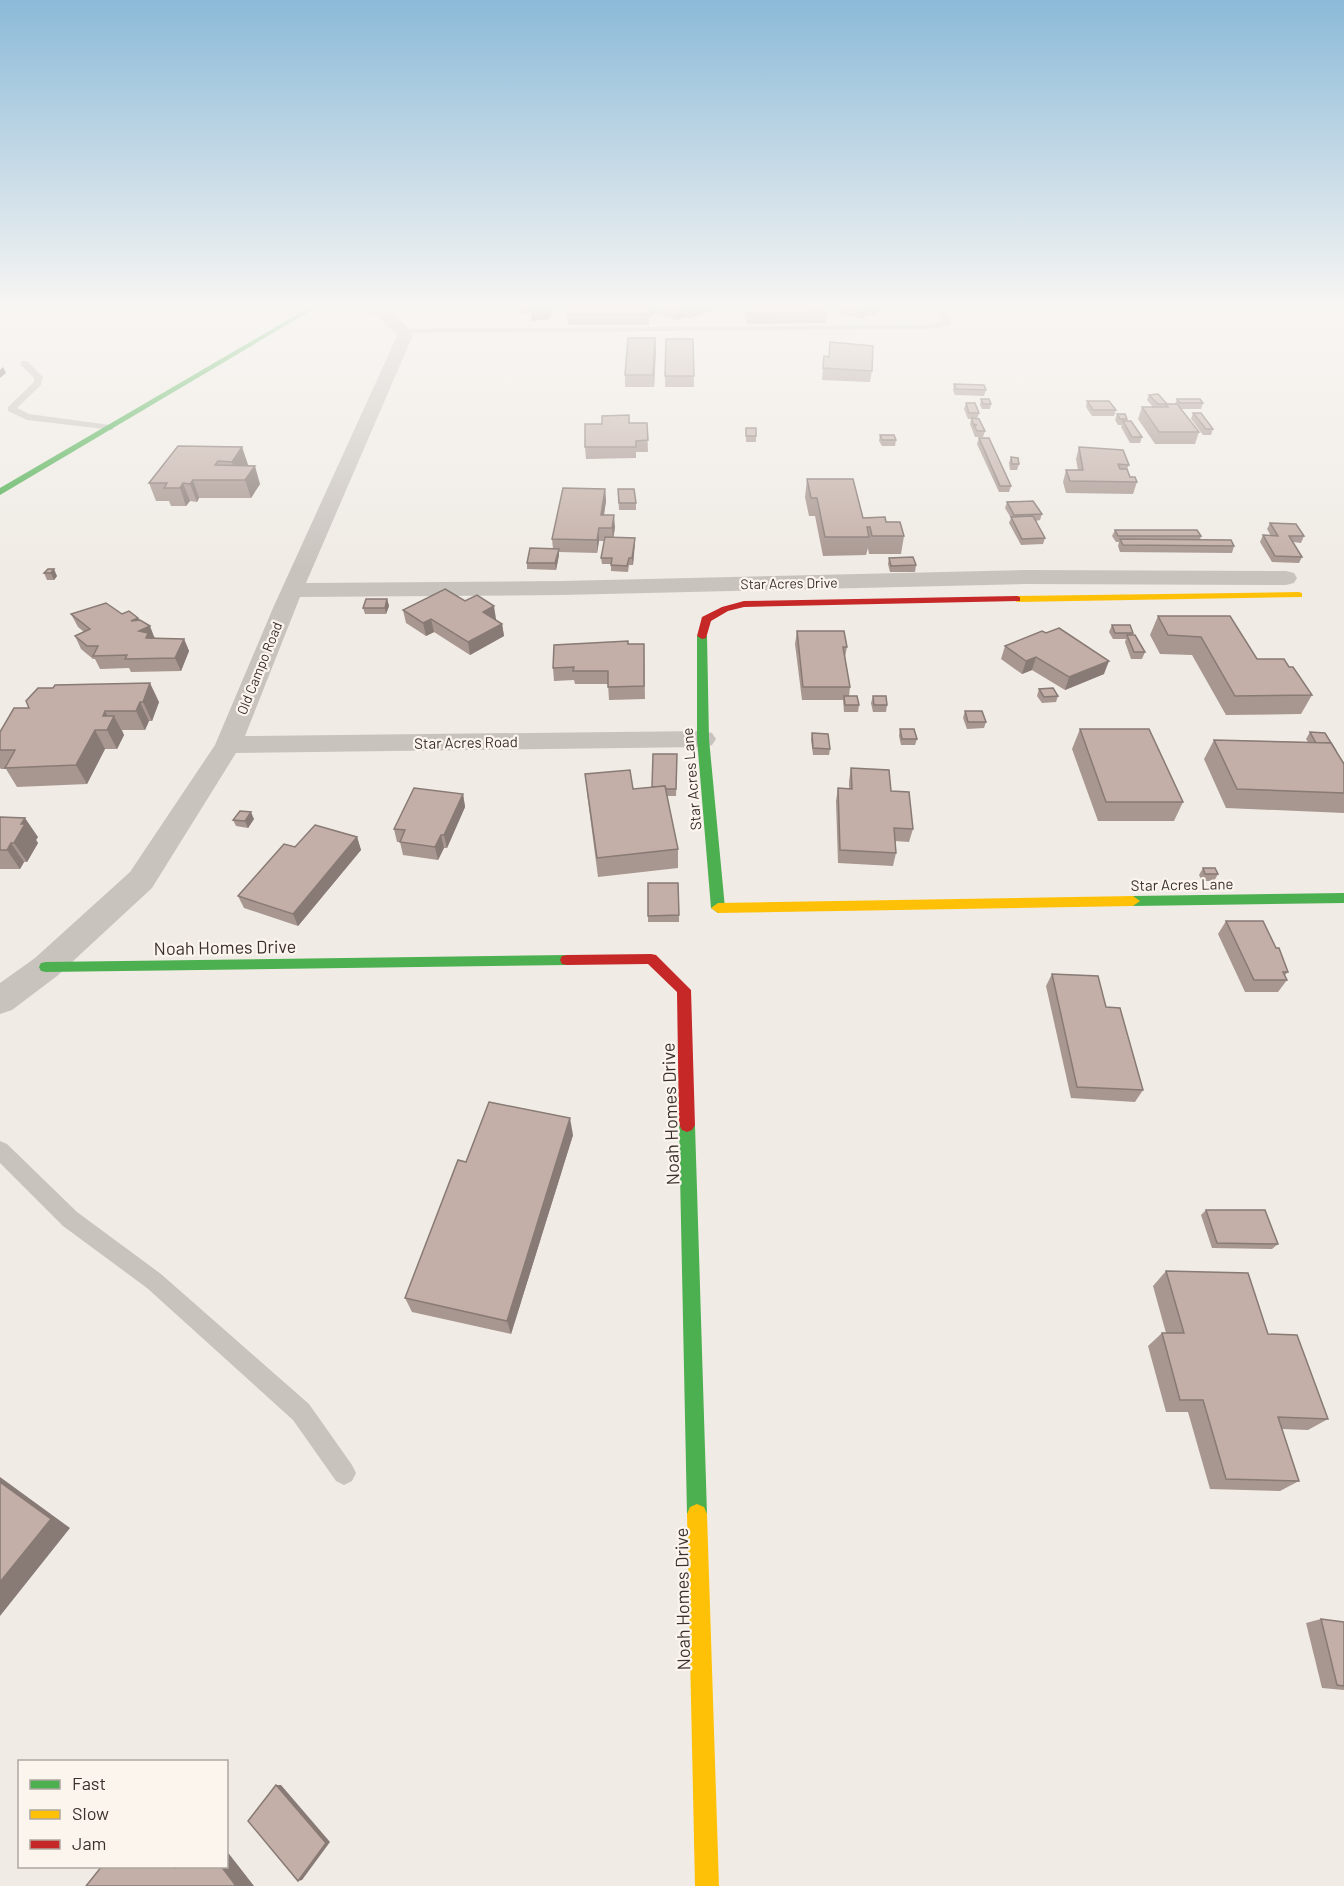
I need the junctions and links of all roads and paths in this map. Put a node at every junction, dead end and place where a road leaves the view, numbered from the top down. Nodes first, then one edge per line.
1 (29, 392) edge
2 (171, 392) edge
3 (380, 392) edge
4 (110, 428) junction
5 (0, 492) edge
6 (1293, 587) joint
7 (292, 590) junction
8 (703, 739) junction
9 (228, 745) junction
10 (1344, 898) edge
11 (46, 967) junction
12 (0, 1001) edge
13 (0, 1150) edge
14 (344, 1473) dead end
15 (707, 1886) edge

1 - 4 lane
2 - 4 main road
3 - 7 street, Old Campo Road
4 - 5 main road
6 - 7 street, Star Acres Drive
6 - 8 main road, Star Acres Lane
7 - 9 street, Old Campo Road
8 - 9 street, Star Acres Road
8 - 10 main road, Star Acres Lane
9 - 11 street, Old Campo Road
11 - 12 street, Old Campo Road
11 - 15 main road, Noah Homes Drive
13 - 14 lane

